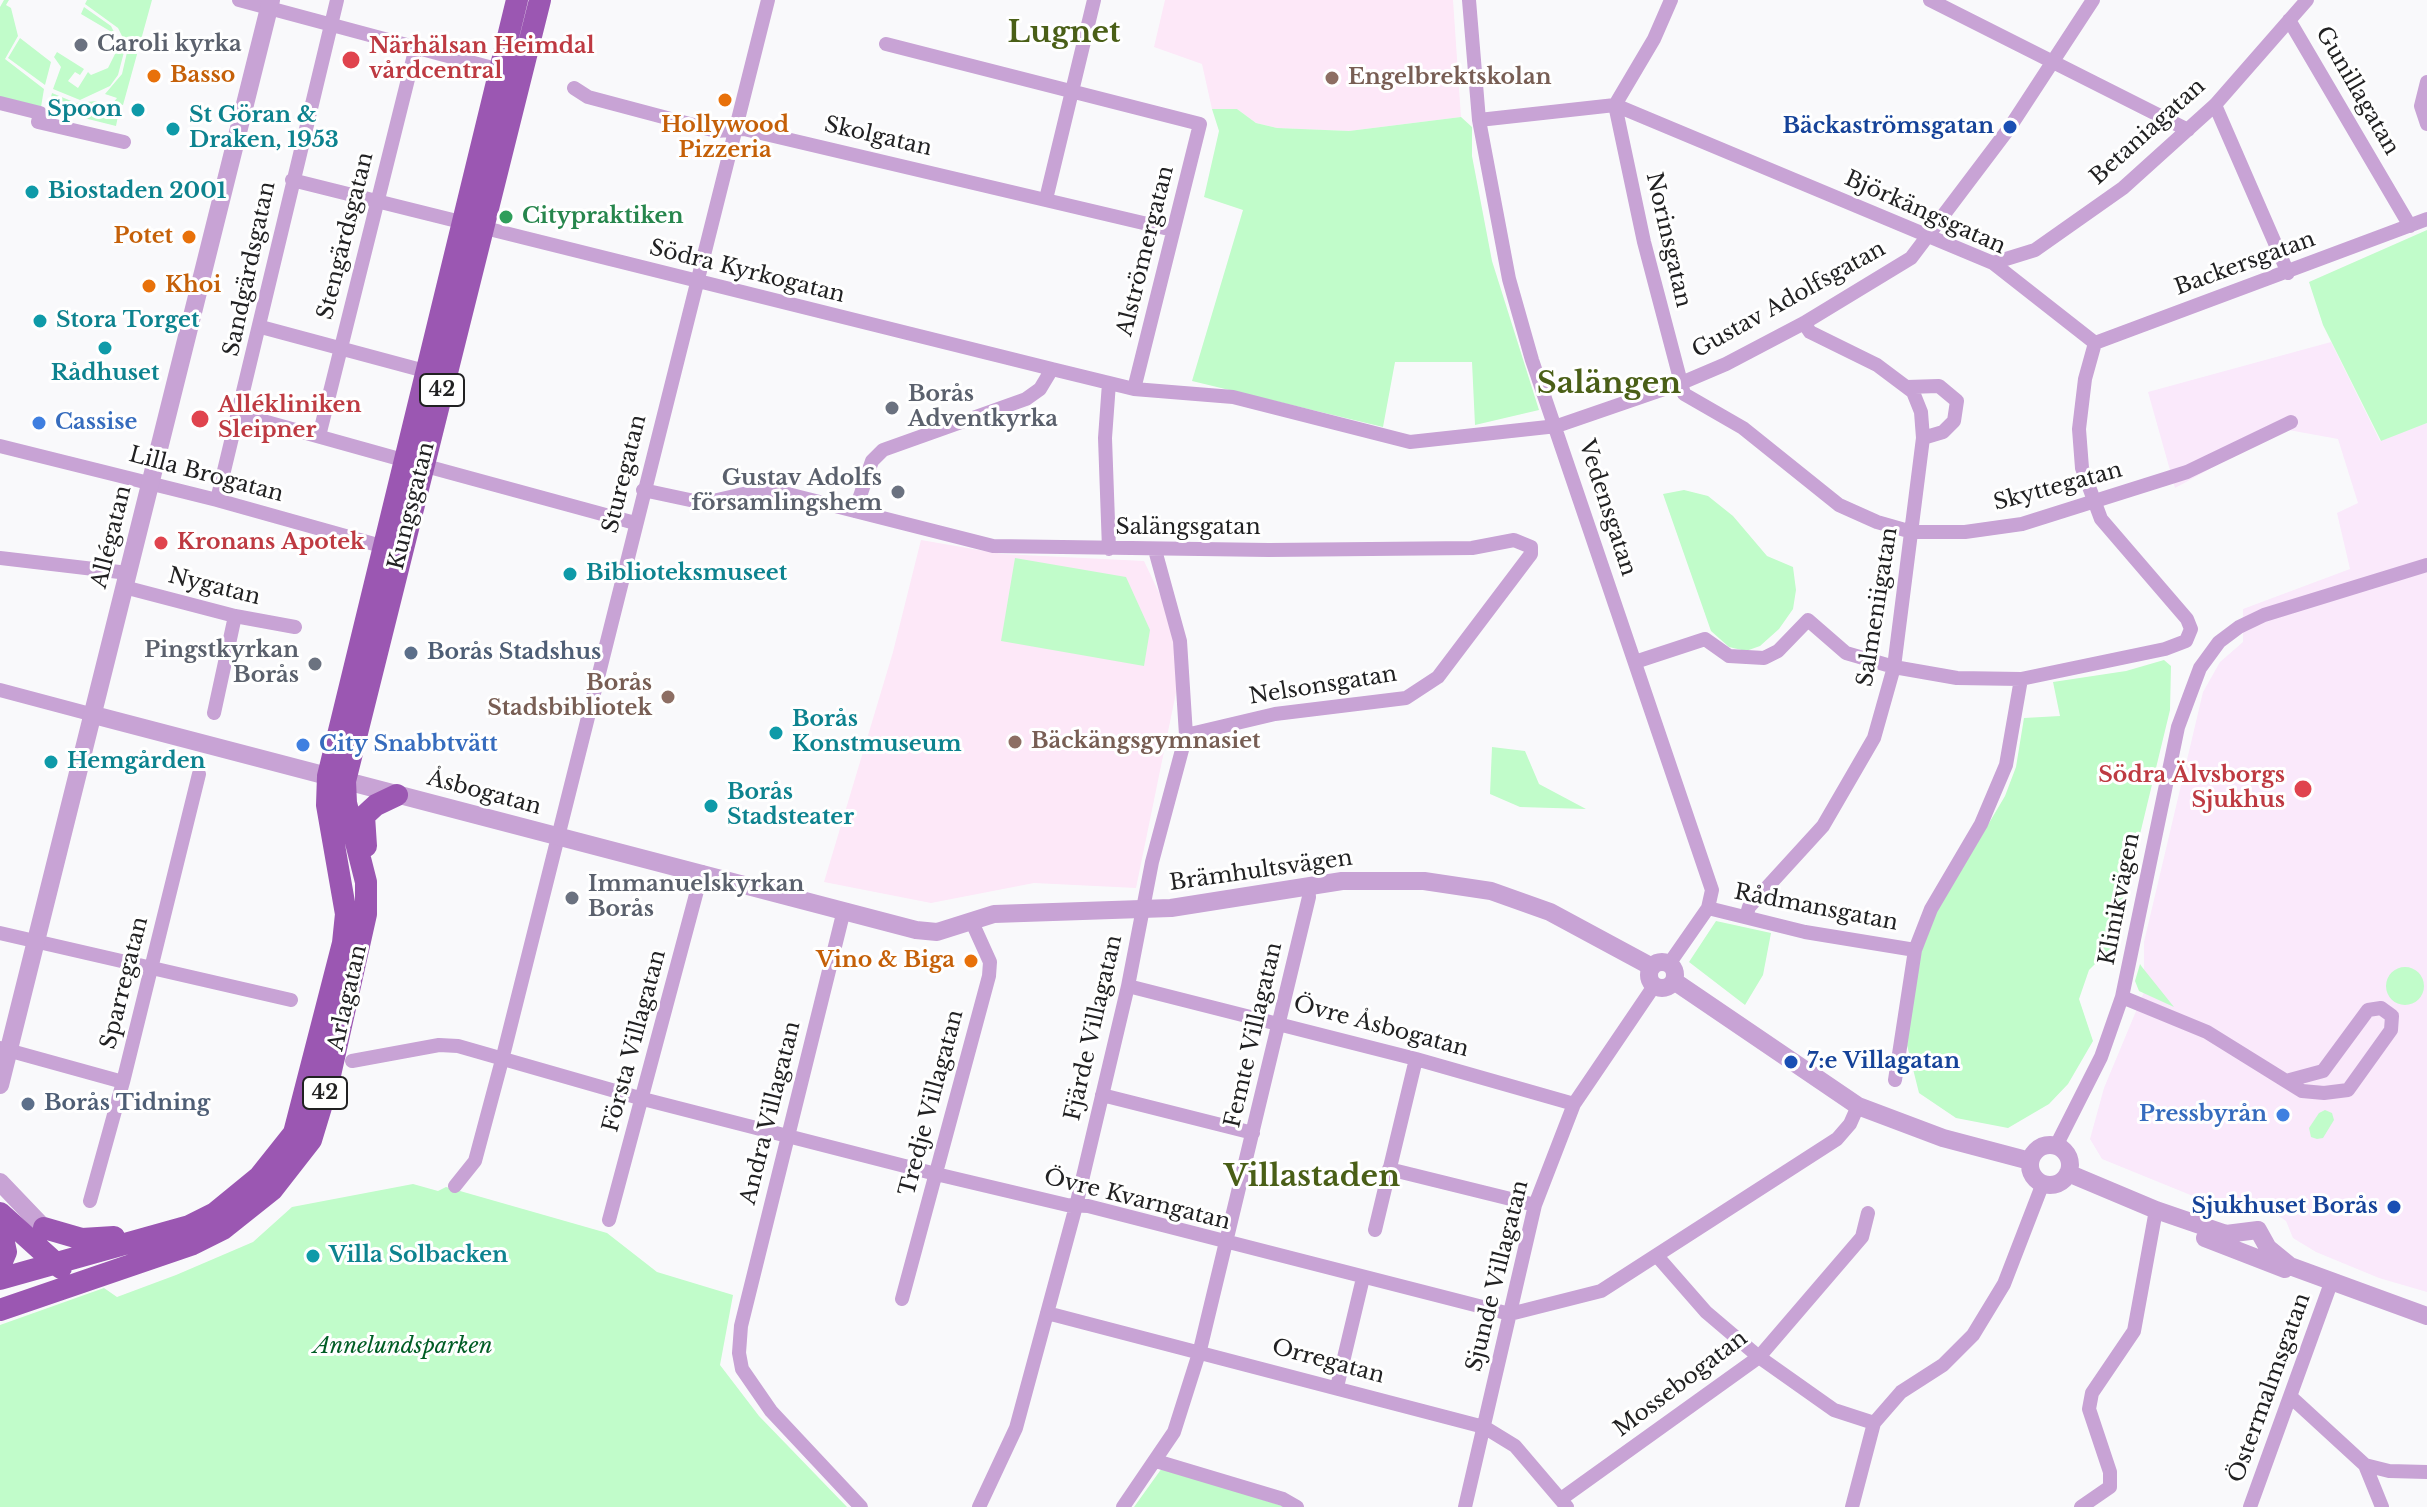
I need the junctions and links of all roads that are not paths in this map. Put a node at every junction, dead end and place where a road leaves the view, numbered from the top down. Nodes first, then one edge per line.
1 (239, 0) edge
2 (337, 0) edge
3 (517, 0) edge
4 (540, 0) edge
5 (768, 0) edge
6 (1094, 0) edge
7 (1469, 0) edge
8 (1671, 0) edge
9 (1930, 0) edge
10 (2093, 0) edge
11 (2307, 0) edge
12 (270, 4) edge
13 (2289, 20) junction
14 (331, 23) junction
15 (886, 44) dead end
16 (416, 47) junction
17 (2055, 61) junction
18 (500, 70) junction
19 (2427, 82) edge
20 (574, 88) dead end
21 (1072, 91) junction
22 (0, 103) edge
23 (1615, 105) junction
24 (2215, 105) junction
25 (1479, 120) junction
26 (2427, 124) edge
27 (735, 129) junction
28 (2188, 130) junction
29 (124, 142) dead end
30 (292, 180) junction
31 (1046, 199) junction
32 (376, 202) junction
33 (2427, 219) edge
34 (2410, 226) junction
35 (472, 228) junction
36 (1173, 230) junction
37 (1930, 236) junction
38 (1993, 263) junction
39 (2288, 273) junction
40 (697, 282) junction
41 (1804, 323) junction
42 (261, 327) junction
43 (2095, 343) junction
44 (341, 348) junction
45 (1052, 369) junction
46 (425, 371) junction
47 (1109, 383) junction
48 (1679, 384) junction
49 (1907, 387) junction
50 (1134, 389) junction
51 (238, 414) junction
52 (2291, 422) dead end
53 (1557, 426) junction
54 (319, 436) junction
55 (1923, 438) junction
56 (0, 446) edge
57 (413, 462) junction
58 (149, 483) junction
59 (643, 490) junction
60 (217, 500) junction
61 (2093, 502) junction
62 (855, 511) junction
63 (635, 523) junction
64 (1912, 532) junction
65 (1524, 544) joint
66 (391, 548) junction
67 (1109, 549) junction
68 (1155, 550) junction
69 (0, 558) edge
70 (2427, 565) edge
71 (126, 580) junction
72 (235, 616) junction
73 (295, 627) dead end
74 (1635, 662) junction
75 (1894, 667) junction
76 (2021, 679) junction
77 (0, 690) edge
78 (214, 713) dead end
79 (94, 715) junction
80 (1186, 735) junction
81 (199, 774) dead end
82 (336, 778) junction
83 (397, 795) junction
84 (559, 838) junction
85 (702, 872) junction
86 (364, 874) junction
87 (1308, 885) junction
88 (1708, 908) junction
89 (1143, 909) junction
90 (844, 910) junction
91 (1746, 917) junction
92 (963, 923) junction
93 (0, 933) edge
94 (37, 942) junction
95 (1915, 950) junction
96 (151, 968) junction
97 (1662, 974) junction
98 (1128, 986) junction
99 (2122, 997) junction
100 (291, 1000) dead end
101 (1279, 1023) junction
102 (6, 1049) edge
103 (1416, 1059) junction
104 (502, 1060) junction
105 (352, 1061) dead end
106 (2323, 1071) junction
107 (1895, 1080) dead end
108 (2286, 1081) junction
109 (123, 1082) junction
110 (0, 1085) edge
111 (2339, 1092) junction
112 (1102, 1095) junction
113 (643, 1099) junction
114 (1574, 1104) junction
115 (1858, 1106) junction
116 (1253, 1133) junction
117 (787, 1135) junction
118 (2056, 1146) junction
119 (2030, 1161) junction
120 (1389, 1169) junction
121 (2068, 1173) junction
122 (936, 1174) junction
123 (0, 1182) edge
124 (2043, 1183) junction
125 (455, 1186) dead end
126 (90, 1201) dead end
127 (1535, 1205) junction
128 (1076, 1206) junction
129 (2160, 1211) junction
130 (0, 1213) edge
131 (1868, 1213) dead end
132 (609, 1220) dead end
133 (0, 1224) edge
134 (44, 1228) junction
135 (1375, 1230) dead end
136 (166, 1233) junction
137 (1227, 1245) junction
138 (1657, 1256) junction
139 (54, 1264) junction
140 (0, 1266) edge
141 (2311, 1275) junction
142 (1363, 1278) junction
143 (0, 1279) edge
144 (88, 1279) junction
145 (2331, 1283) junction
146 (902, 1299) dead end
147 (0, 1302) edge
148 (0, 1310) edge
149 (1047, 1313) junction
150 (1510, 1314) junction
151 (2427, 1316) edge
152 (1200, 1350) junction
153 (1759, 1357) junction
154 (1337, 1387) junction
155 (2292, 1398) junction
156 (1874, 1423) junction
157 (1484, 1427) junction
158 (1156, 1461) junction
159 (2365, 1465) junction
160 (2427, 1472) edge
161 (1564, 1503) edge
162 (861, 1507) edge
163 (979, 1507) edge
164 (1123, 1507) edge
165 (1297, 1507) edge
166 (1465, 1507) edge
167 (1852, 1507) edge
168 (2081, 1507) edge
169 (2250, 1507) edge
170 (2382, 1507) edge

1 - 12 street
2 - 14 street, Sandgärdsgatan
3 - 18 main road, Kungsgatan / 42
4 - 35 main road, Kungsgatan / 42
5 - 27 street, Sturegatan
6 - 21 street
7 - 25 street, Vedensgatan
8 - 23 street
9 - 17 street
10 - 17 street, Gustav Adolfsgatan
11 - 13 street, Betaniagatan
12 - 14 street
12 - 58 street, Allégatan
13 - 24 street, Betaniagatan
13 - 34 street, Gunillagatan
14 - 16 street
14 - 30 street, Sandgärdsgatan
15 - 21 street
16 - 18 street
16 - 32 street, Stengärdsgatan
17 - 28 street
17 - 37 street, Gustav Adolfsgatan
18 - 35 main road, Kungsgatan / 42
19 - 26 street
20 - 27 street, Skolgatan
21 - 31 street
21 - 36 street, Alströmergatan
22 - 29 street
23 - 25 street
23 - 37 street, Björkängsgatan
23 - 48 street, Norinsgatan
24 - 28 street, Betaniagatan
24 - 39 street
25 - 53 street, Vedensgatan
27 - 31 street, Skolgatan
27 - 40 street, Sturegatan
28 - 38 street, Betaniagatan
30 - 32 street, Södra Kyrkogatan
30 - 42 street, Sandgärdsgatan
31 - 36 street, Skolgatan
32 - 35 street, Södra Kyrkogatan
32 - 44 street, Stengärdsgatan
33 - 34 street, Backersgatan
34 - 39 street, Backersgatan
35 - 40 street, Södra Kyrkogatan
35 - 46 main road, Kungsgatan / 42
35 - 57 main road, Kungsgatan / 42
36 - 50 street, Alströmergatan
37 - 38 street, Björkängsgatan
37 - 41 street, Gustav Adolfsgatan
38 - 43 street, Björkängsgatan
39 - 43 street, Backersgatan
40 - 45 street, Södra Kyrkogatan
40 - 59 street, Sturegatan
41 - 48 street, Gustav Adolfsgatan
41 - 49 street
42 - 44 street
42 - 51 street, Sandgärdsgatan
43 - 61 street
44 - 46 street
44 - 54 street, Stengärdsgatan
45 - 47 street, Gustav Adolfsgatan
45 - 62 street
46 - 57 main road, Kungsgatan / 42
47 - 50 street, Gustav Adolfsgatan
47 - 67 street
48 - 53 street, Gustav Adolfsgatan
48 - 64 street, Skyttegatan
49 - 55 street, Salmeniigatan
49 - 55 street
50 - 53 street, Gustav Adolfsgatan
51 - 54 street
51 - 60 street, Sandgärdsgatan
52 - 61 street, Skyttegatan
53 - 74 street, Vedensgatan
54 - 57 street
55 - 64 street, Salmeniigatan
56 - 58 street, Lilla Brogatan
57 - 63 street
57 - 66 main road, Kungsgatan / 42
58 - 60 street, Lilla Brogatan
58 - 71 street, Allégatan
59 - 62 street
59 - 63 street, Sturegatan
60 - 66 street, Lilla Brogatan
61 - 64 street, Skyttegatan
61 - 76 street
62 - 67 street, Salängsgatan
63 - 84 street, Sturegatan
64 - 75 street, Salmeniigatan
65 - 68 street, Salängsgatan
65 - 80 street, Nelsonsgatan
66 - 82 main road, Kungsgatan / 42
67 - 68 street, Salängsgatan
68 - 80 street, Fjärde Villagatan
69 - 71 street, Nygatan
70 - 99 street, Klinikvägen
71 - 72 street, Nygatan
71 - 79 street, Allégatan
72 - 73 street, Nygatan
72 - 78 street
74 - 75 street
74 - 88 street, Vedensgatan
75 - 76 street
75 - 91 street, Salmeniigatan
76 - 95 street
77 - 79 street, Åsbogatan
79 - 82 street, Åsbogatan
79 - 94 street, Allégatan
80 - 89 street, Fjärde Villagatan
81 - 96 street, Sparregatan
82 - 83 street, Åsbogatan
82 - 86 main road, Arlagatan / 42
82 - 136 main road, Arlagatan / 42
83 - 84 street, Åsbogatan
83 - 86 main road
84 - 85 street, Åsbogatan
84 - 104 street, Sturegatan
85 - 90 street, Åsbogatan
85 - 113 street, Första Villagatan
86 - 144 main road, Arlagatan / 42
87 - 89 street, Brämhultsvägen
87 - 97 street, Brämhultsvägen
87 - 101 street, Femte Villagatan
88 - 91 street, Rådmansgatan
88 - 97 street
89 - 92 street, Brämhultsvägen
89 - 98 street, Fjärde Villagatan
90 - 92 street, Åsbogatan
90 - 117 street, Andra Villagatan
91 - 95 street, Rådmansgatan
92 - 122 street, Tredje Villagatan
93 - 94 street
94 - 96 street
94 - 102 street, Allégatan
95 - 107 street
96 - 100 street
96 - 109 street, Sparregatan
97 - 114 street, Sjunde Villagatan
97 - 115 street, Brämhultsvägen
98 - 101 street, Övre Åsbogatan
98 - 112 street, Fjärde Villagatan
99 - 108 street
99 - 118 street, Klinikvägen
101 - 103 street, Övre Åsbogatan
101 - 116 street, Femte Villagatan
102 - 109 street
102 - 110 street, Allégatan
103 - 114 street, Övre Åsbogatan
103 - 120 street
104 - 105 street, Övre Kvarngatan
104 - 113 street, Övre Kvarngatan
104 - 125 street, Sturegatan
106 - 108 street
106 - 111 street
106 - 111 street
108 - 111 street
109 - 126 street, Sparregatan
112 - 116 street
112 - 128 street, Fjärde Villagatan
113 - 117 street, Övre Kvarngatan
113 - 132 street, Första Villagatan
114 - 127 street, Sjunde Villagatan
115 - 119 street, Brämhultsvägen
115 - 138 street, Övre Kvarngatan
116 - 137 street, Femte Villagatan
117 - 122 street, Övre Kvarngatan
117 - 162 street, Andra Villagatan
118 - 119 street
118 - 121 street
119 - 124 street
120 - 127 street
120 - 135 street
121 - 124 street
121 - 129 street
122 - 128 street, Övre Kvarngatan
122 - 146 street, Tredje Villagatan
123 - 134 street
124 - 156 street
127 - 150 street, Sjunde Villagatan
128 - 137 street, Övre Kvarngatan
128 - 149 street, Fjärde Villagatan
129 - 141 street
129 - 141 street
129 - 168 street
130 - 139 main road
131 - 153 street, Mossebogatan
133 - 140 main road
134 - 136 main road
134 - 139 main road
136 - 139 main road, Arlagatan / 42
137 - 142 street, Övre Kvarngatan
137 - 152 street, Femte Villagatan
138 - 150 street, Övre Kvarngatan
138 - 153 street
139 - 143 main road, Arlagatan / 42
139 - 144 main road
139 - 147 main road
141 - 145 street
142 - 150 street, Övre Kvarngatan
142 - 154 street
144 - 148 main road, Arlagatan / 42
145 - 151 street
145 - 155 street, Östermalmsgatan
149 - 152 street, Orregatan
149 - 163 street, Fjärde Villagatan
150 - 157 street, Sjunde Villagatan
152 - 154 street, Orregatan
152 - 158 street, Femte Villagatan
153 - 156 street
153 - 161 street, Mossebogatan
154 - 157 street, Orregatan
155 - 159 street
155 - 169 street, Östermalmsgatan
156 - 167 street
157 - 161 street, Orregatan
157 - 166 street, Sjunde Villagatan
158 - 164 street, Femte Villagatan
158 - 165 street
159 - 160 street
159 - 170 street

